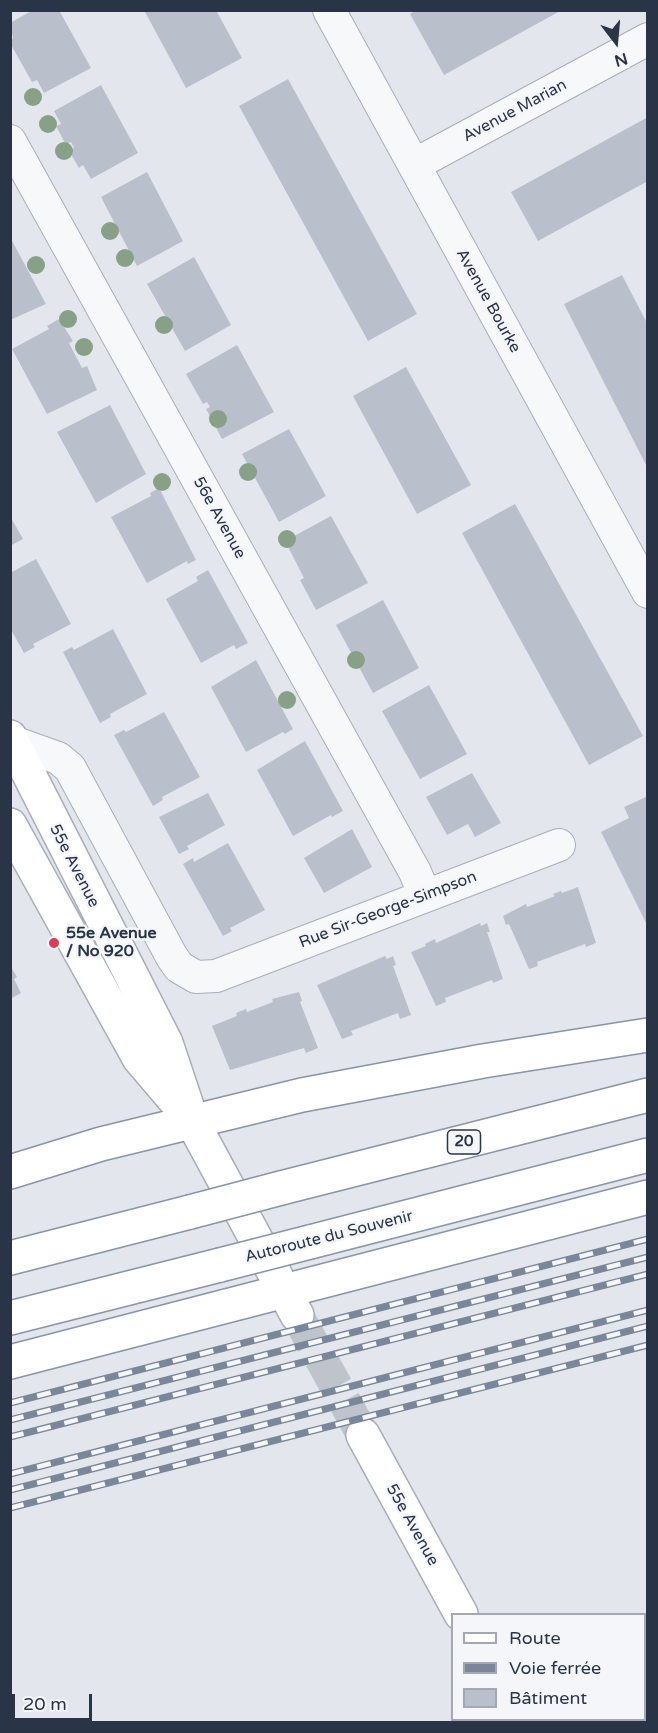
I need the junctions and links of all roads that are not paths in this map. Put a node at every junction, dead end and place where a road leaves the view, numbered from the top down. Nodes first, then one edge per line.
1 (329, 10) edge
2 (648, 39) edge
3 (10, 141) edge
4 (414, 165) junction
5 (648, 592) edge
6 (12, 740) edge
7 (49, 817) junction
8 (13, 830) edge
9 (560, 845) dead end
10 (425, 896) junction
11 (216, 976) joint
12 (648, 1035) edge
13 (648, 1095) edge
14 (192, 1121) junction
15 (648, 1155) edge
16 (10, 1172) edge
17 (648, 1197) edge
18 (10, 1258) edge
19 (290, 1303) junction
20 (10, 1318) edge
21 (10, 1362) edge
22 (363, 1435) tunnel mouth
23 (460, 1613) edge

1 - 4 street, Avenue Bourke
2 - 4 street, Avenue Marian
3 - 10 street, 56e Avenue
4 - 5 street, Avenue Bourke
6 - 7 main road, 55e Avenue
6 - 11 street, 55e Avenue
7 - 8 lane
7 - 14 main road, 55e Avenue
8 - 14 main road, 55e Avenue
9 - 10 street, Rue Sir-George-Simpson
10 - 11 street, Rue Sir-George-Simpson
12 - 14 main road
13 - 18 main road, 20, bridge
14 - 16 main road
14 - 19 main road, 55e Avenue
15 - 20 main road, Autoroute du Souvenir, bridge
17 - 19 main road
19 - 21 main road
22 - 23 main road, 55e Avenue

